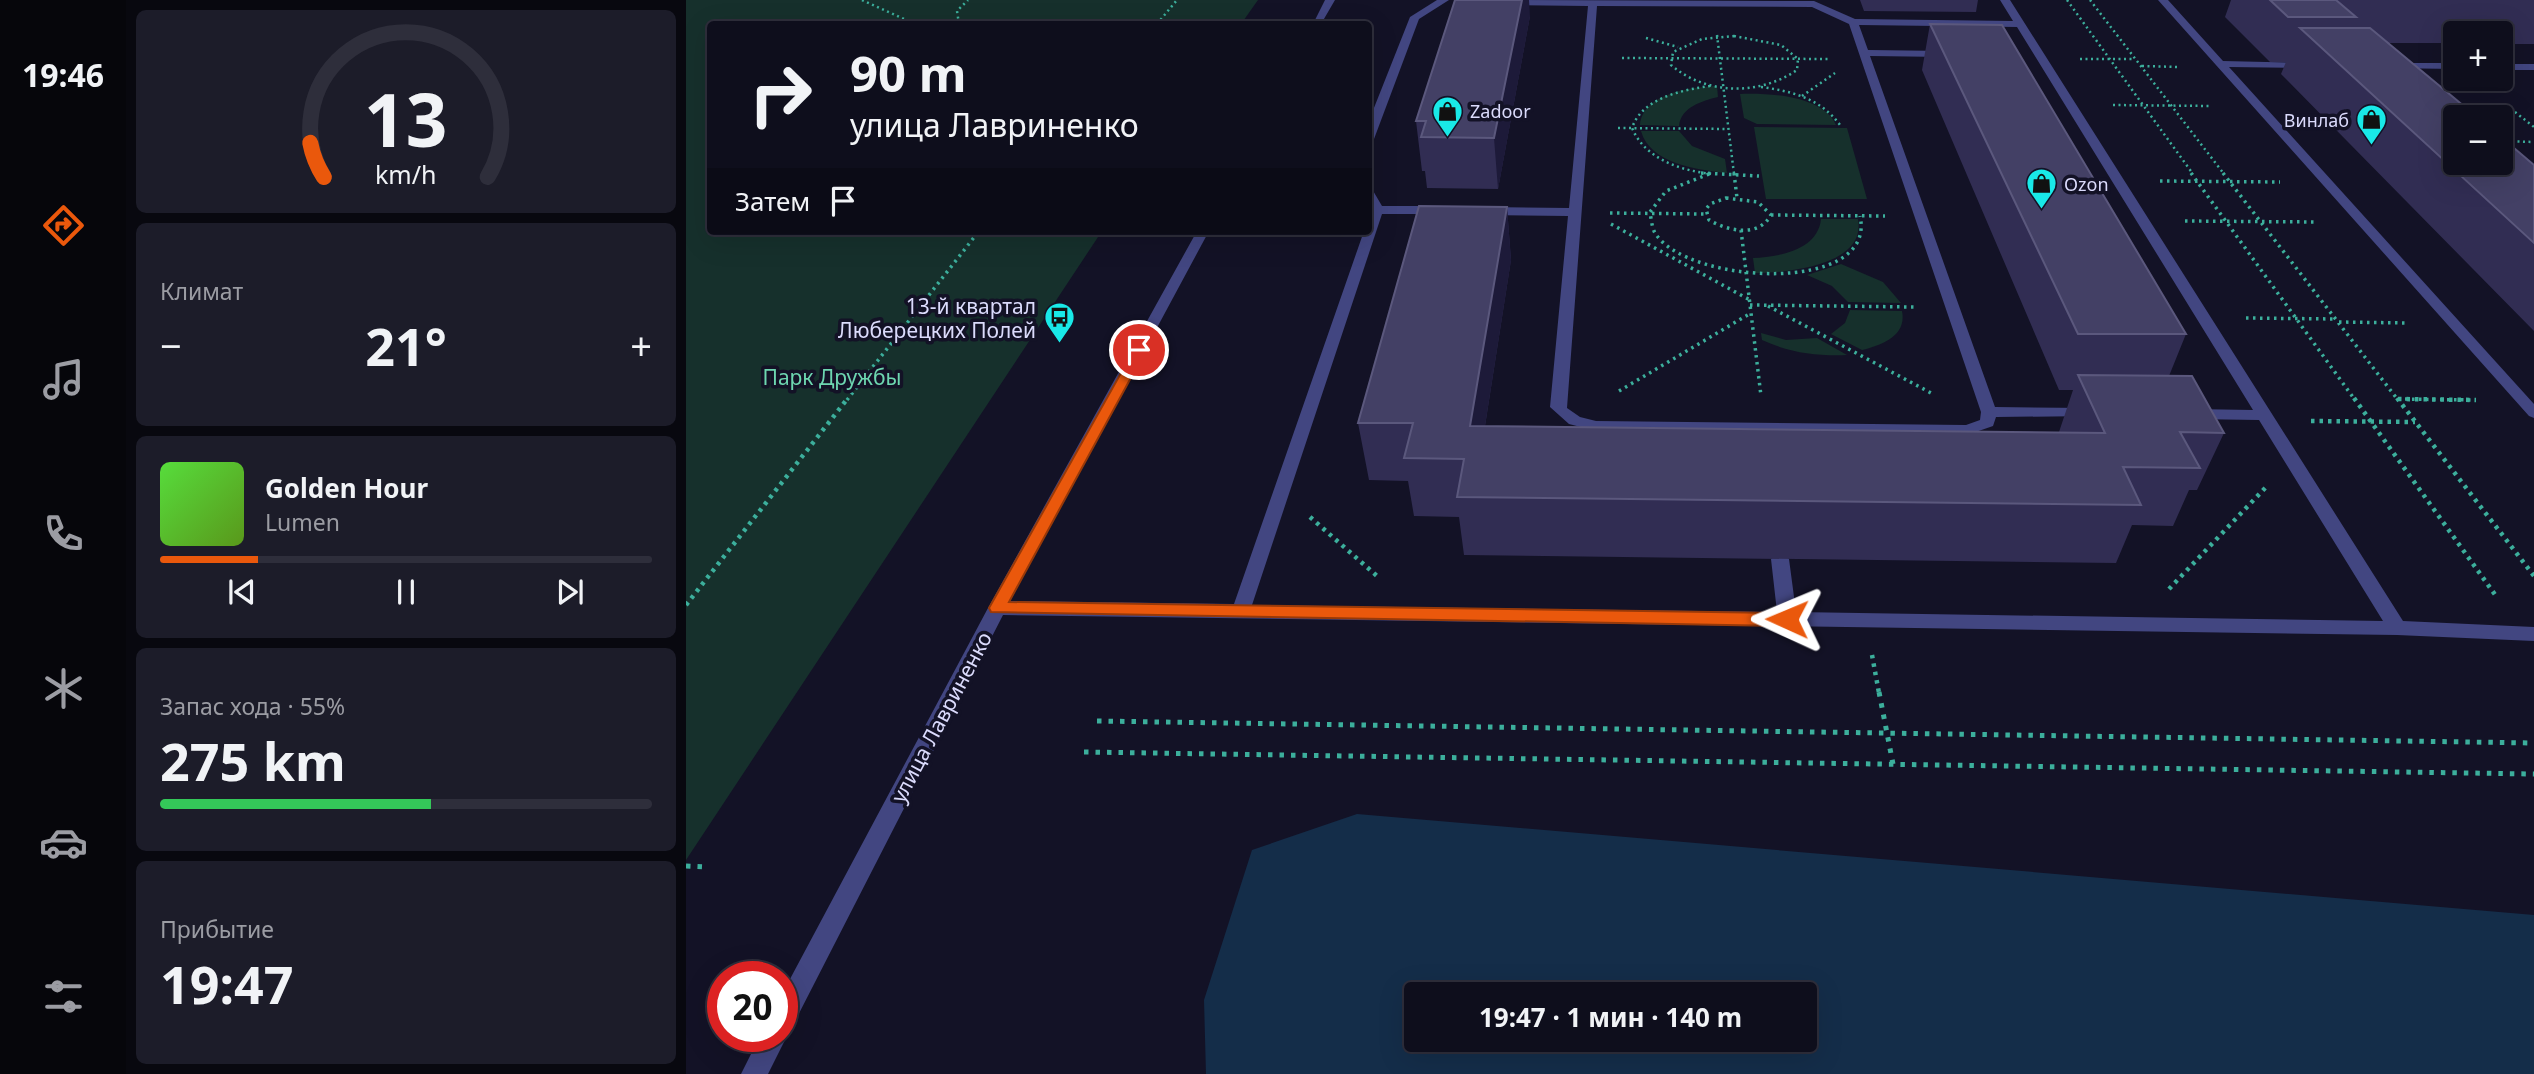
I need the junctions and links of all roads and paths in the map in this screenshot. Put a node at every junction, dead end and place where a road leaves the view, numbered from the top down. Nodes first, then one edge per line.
1 (862, 0) edge
2 (968, 0) edge
3 (1177, 0) edge
4 (1329, 0) edge
5 (2005, 0) edge
6 (2067, 0) edge
7 (2090, 0) edge
8 (2163, 0) edge
9 (1443, 1) edge
10 (1593, 1) edge
11 (1456, 2) edge
12 (1497, 2) edge
13 (1814, 2) edge
14 (1713, 4) junction
15 (908, 21) edge
16 (959, 21) edge
17 (1160, 21) edge
18 (1318, 21) edge
19 (1853, 22) junction
20 (2019, 24) junction
21 (1717, 36) junction
22 (1958, 54) edge
23 (2035, 56) junction
24 (1588, 57) junction
25 (1861, 57) junction
26 (1670, 58) junction
27 (1720, 58) junction
28 (1798, 59) junction
29 (2109, 59) junction
30 (2136, 59) junction
31 (2221, 64) junction
32 (2314, 65) edge
33 (2381, 66) edge
34 (2395, 66) junction
35 (2443, 66) edge
36 (2513, 66) edge
37 (2534, 67) edge
38 (2412, 80) edge
39 (1714, 85) junction
40 (1723, 86) junction
41 (1757, 86) junction
42 (1801, 96) junction
43 (2070, 105) junction
44 (2143, 106) junction
45 (2171, 106) junction
46 (2259, 107) junction
47 (1840, 125) dead end
48 (1582, 128) junction
49 (1372, 129) edge
50 (1633, 129) junction
51 (1728, 129) junction
52 (2513, 141) edge
53 (2534, 142) edge
54 (1709, 174) junction
55 (1734, 176) junction
56 (1759, 176) dead end
57 (2117, 181) junction
58 (2197, 181) junction
59 (2230, 181) junction
60 (2327, 183) junction
61 (1737, 198) junction
62 (1372, 201) edge
63 (1376, 210) junction
64 (1574, 212) junction
65 (1610, 213) junction
66 (1650, 213) junction
67 (1705, 214) junction
68 (1771, 215) junction
69 (1860, 216) junction
70 (1921, 216) junction
71 (2142, 220) junction
72 (1372, 222) edge
73 (2226, 222) junction
74 (2261, 222) junction
75 (2363, 223) junction
76 (1741, 230) junction
77 (976, 235) edge
78 (1201, 235) edge
79 (1368, 235) edge
80 (1688, 260) junction
81 (1682, 264) junction
82 (1746, 275) junction
83 (1750, 302) junction
84 (1768, 306) junction
85 (1953, 308) junction
86 (1751, 313) junction
87 (2203, 318) junction
88 (2296, 319) junction
89 (2337, 321) junction
90 (2453, 323) junction
91 (2398, 399) junction
92 (2522, 400) junction
93 (2099, 413) edge
94 (2534, 413) edge
95 (2181, 414) edge
96 (1988, 418) junction
97 (2266, 418) junction
98 (1570, 419) junction
99 (2370, 422) junction
100 (2416, 422) junction
101 (1765, 434) junction
102 (2291, 460) junction
103 (1282, 491) junction
104 (1780, 559) dead end
105 (2534, 576) edge
106 (686, 605) edge
107 (997, 608) junction
108 (1241, 611) junction
109 (1419, 614) junction
110 (1787, 619) junction
111 (1866, 620) junction
112 (2136, 624) junction
113 (2397, 628) junction
114 (2528, 633) edge
115 (1097, 721) dead end
116 (1887, 734) junction
117 (2534, 743) edge
118 (1084, 752) dead end
119 (1892, 764) junction
120 (2534, 774) edge
121 (686, 866) edge
122 (708, 867) dead end
123 (798, 989) edge
124 (766, 1052) edge
125 (754, 1074) edge

1 - 15 path
2 - 16 path
3 - 17 path
4 - 18 street
5 - 20 street
6 - 29 path
7 - 30 path
8 - 31 street
9 - 11 street
9 - 49 street
10 - 12 street
10 - 14 street
10 - 24 street
13 - 14 street
13 - 19 street
14 - 21 path
19 - 20 street
19 - 25 street
20 - 23 street
21 - 26 path
21 - 27 path
21 - 28 path
22 - 25 street
23 - 29 path
23 - 43 street
24 - 26 path
24 - 48 street
25 - 28 path
25 - 42 path
25 - 70 street
26 - 27 path
26 - 39 path
27 - 28 path
27 - 40 path
28 - 41 path
29 - 30 path
29 - 44 path
30 - 45 path
31 - 32 street
31 - 46 street
33 - 34 street
34 - 35 street
34 - 38 street
36 - 37 street
39 - 40 path
39 - 50 path
40 - 41 path
40 - 51 path
41 - 42 path
42 - 47 path
43 - 44 path
43 - 57 street
44 - 45 path
44 - 58 path
45 - 46 path
45 - 59 path
46 - 60 street
48 - 50 path
48 - 64 street
50 - 51 path
50 - 54 path
51 - 55 path
52 - 53 path
54 - 55 path
54 - 66 path
55 - 56 path
55 - 61 path
57 - 58 path
57 - 71 street
58 - 59 path
58 - 73 path
59 - 60 path
59 - 74 path
60 - 75 street
61 - 67 path
61 - 68 path
62 - 63 street
63 - 64 street
63 - 72 street
64 - 65 path
64 - 98 street
65 - 66 path
65 - 81 path
66 - 67 path
66 - 80 path
67 - 76 path
68 - 69 path
68 - 76 path
69 - 70 path
69 - 82 path
70 - 85 street
71 - 73 path
71 - 87 street
73 - 74 path
73 - 88 path
74 - 75 path
74 - 89 path
75 - 90 street
76 - 82 path
77 - 106 path
78 - 107 street, улица Лавриненко
79 - 103 street
80 - 81 path
80 - 82 path
81 - 83 path
82 - 83 path
83 - 84 path
83 - 86 path
84 - 85 path
84 - 96 path
85 - 96 street
86 - 98 path
86 - 101 path
87 - 88 path
87 - 97 street
88 - 89 path
88 - 99 path
89 - 90 path
89 - 91 path
90 - 92 street
91 - 92 path
91 - 100 path
92 - 94 street
93 - 96 street
95 - 97 street
96 - 101 street
97 - 99 path
97 - 102 street
98 - 101 street
99 - 100 path
99 - 114 path
100 - 105 path
102 - 112 path
102 - 113 street
103 - 108 street
103 - 109 path
104 - 110 street
107 - 108 street
107 - 123 street, улица Лавриненко
108 - 109 street
109 - 110 street
110 - 111 street
111 - 112 street
111 - 116 path
112 - 113 street
113 - 114 street
115 - 116 path
116 - 117 path
116 - 119 path
118 - 119 path
119 - 120 path
121 - 122 path
124 - 125 street

